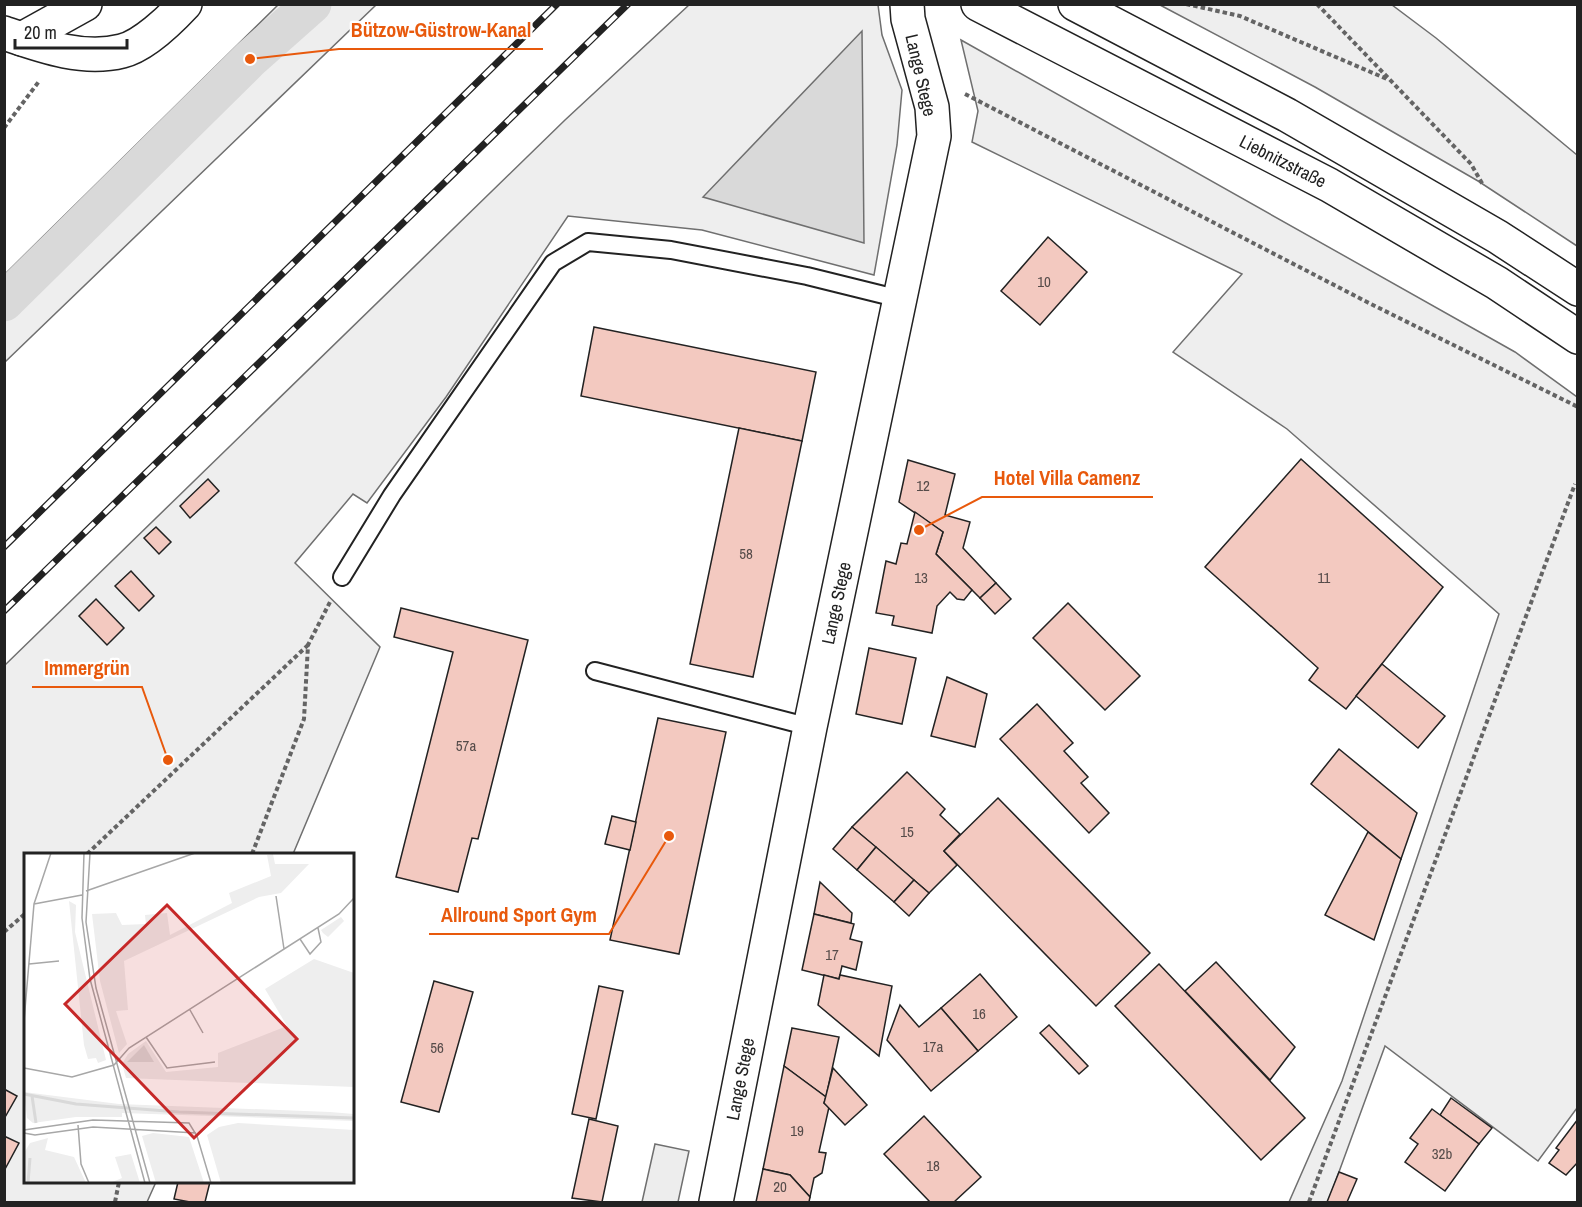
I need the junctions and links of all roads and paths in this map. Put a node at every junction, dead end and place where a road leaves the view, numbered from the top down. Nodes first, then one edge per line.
1 (85, 4) edge
2 (185, 4) edge
3 (908, 4) edge
4 (978, 4) edge
5 (1075, 4) edge
6 (1186, 4) edge
7 (1317, 4) edge
8 (13, 36) edge
9 (63, 51) junction
10 (1392, 81) junction
11 (964, 94) dead end
12 (4, 128) edge
13 (1487, 192) dead end
14 (1578, 289) edge
15 (900, 299) junction
16 (1578, 337) edge
17 (1578, 407) edge
18 (1575, 484) dead end
19 (342, 577) joint
20 (308, 645) junction
21 (595, 672) dead end
22 (810, 727) junction
23 (89, 853) edge
24 (253, 853) edge
25 (24, 915) edge
26 (4, 932) edge
27 (119, 1183) edge
28 (116, 1203) edge
29 (716, 1203) edge
30 (1309, 1203) edge

1 - 8 main road
2 - 9 main road
3 - 15 main road, Lange Stege
4 - 16 main road, Liebnitzstraße
5 - 14 main road
6 - 10 path
7 - 10 path
8 - 9 main road
9 - 12 path
10 - 13 path
11 - 17 path
15 - 19 lane
15 - 22 main road, Lange Stege
18 - 30 path
19 - 20 path
20 - 23 path
20 - 24 path
21 - 22 lane
22 - 29 main road, Lange Stege
25 - 26 path
27 - 28 path

